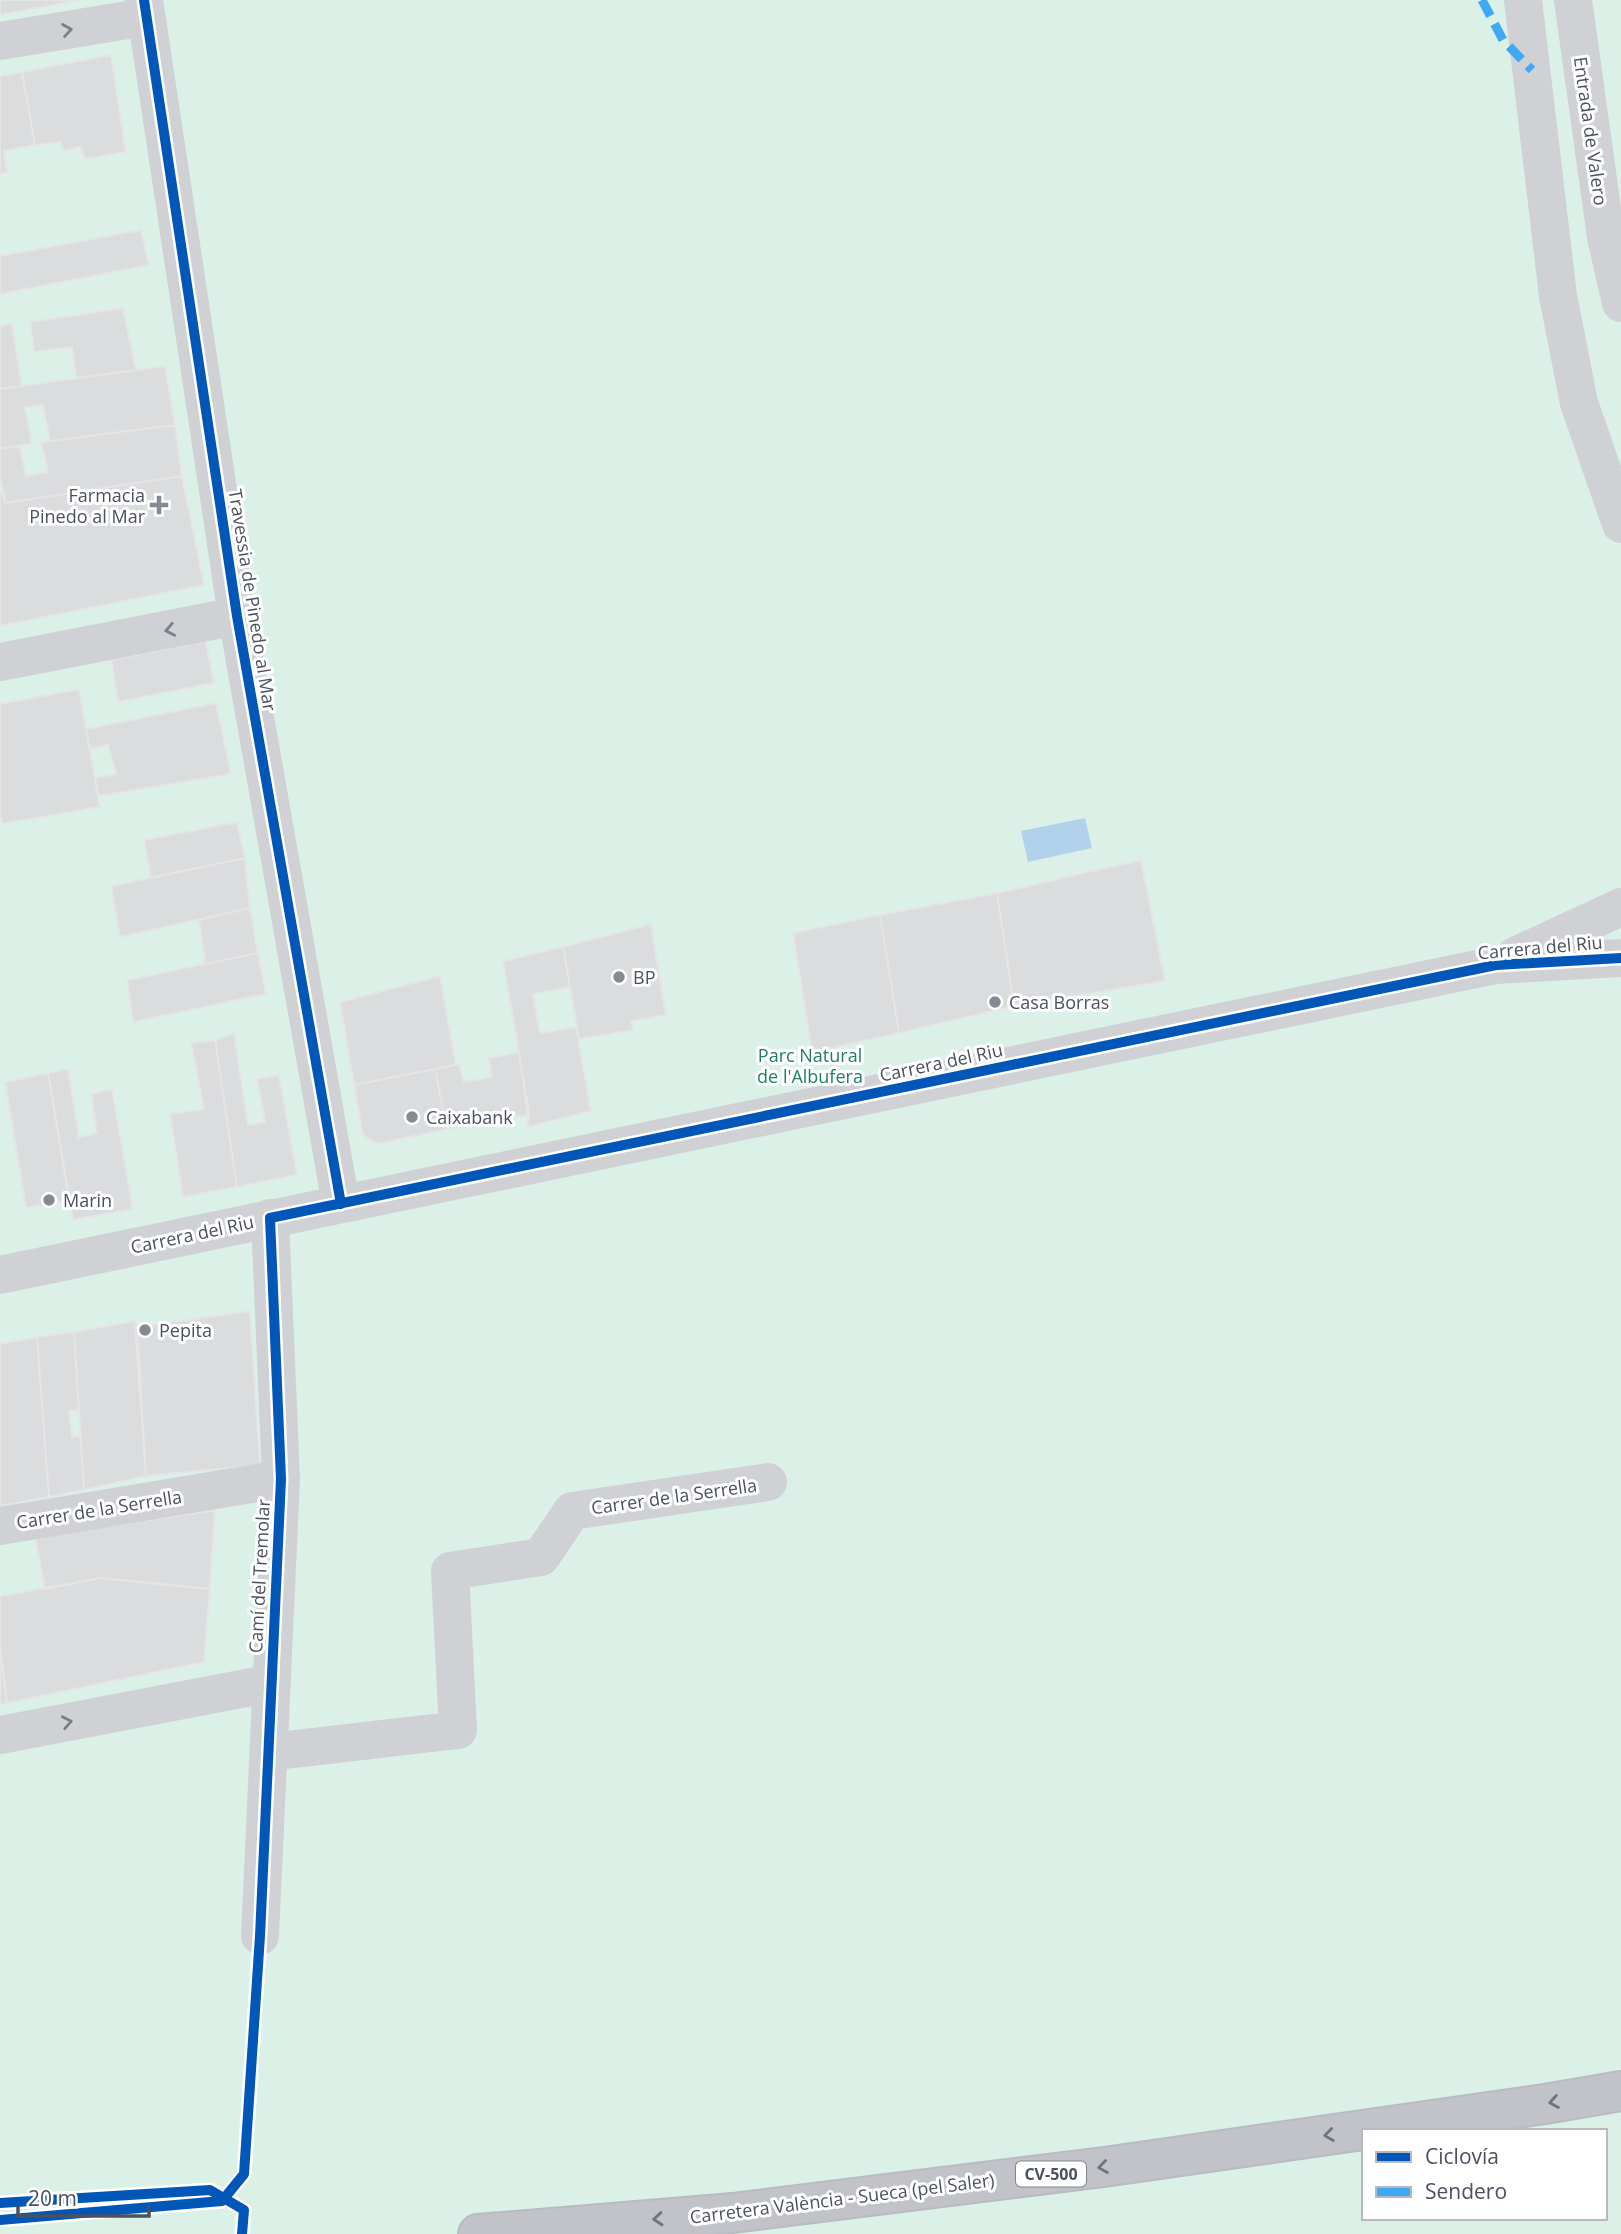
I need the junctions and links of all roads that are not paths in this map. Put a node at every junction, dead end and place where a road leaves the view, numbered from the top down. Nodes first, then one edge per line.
1 (1523, 0) edge
2 (1573, 0) edge
3 (145, 8) edge
4 (0, 41) edge
5 (1621, 303) edge
6 (1621, 524) edge
7 (236, 616) junction
8 (0, 662) edge
9 (1621, 907) edge
10 (1621, 958) edge
11 (1496, 965) junction
12 (341, 1204) junction
13 (270, 1218) junction
14 (0, 1275) edge
15 (281, 1479) junction
16 (768, 1482) dead end
17 (0, 1526) edge
18 (272, 1683) junction
19 (0, 1735) edge
20 (269, 1752) junction
21 (260, 1936) dead end
22 (1621, 2091) edge
23 (1368, 2129) edge
24 (1362, 2130) edge
25 (478, 2234) edge

1 - 6 street
2 - 5 street, Entrada de Valero
4 -> 3 street
3 - 7 street, Travessia de Pinedo al Mar
7 -> 8 street
7 - 12 street, Travessia de Pinedo al Mar
9 - 11 street, Carrera del Riu
10 - 11 street, Carrera del Riu
11 - 12 street, Carrera del Riu
12 - 13 street, Carrera del Riu
13 - 14 street, Carrera del Riu
13 - 15 street, Camí del Tremolar
15 - 17 street, Carrer de la Serrella
15 - 18 street, Camí del Tremolar
16 - 20 street, Carrer de la Serrella
19 -> 18 street
18 - 20 street, Camí del Tremolar
20 - 21 street, Camí del Tremolar
22 -> 23 highway, Carretera València - Sueca (pel Saler) / CV-500
24 -> 25 highway, Carretera València - Sueca (pel Saler) / CV-500

